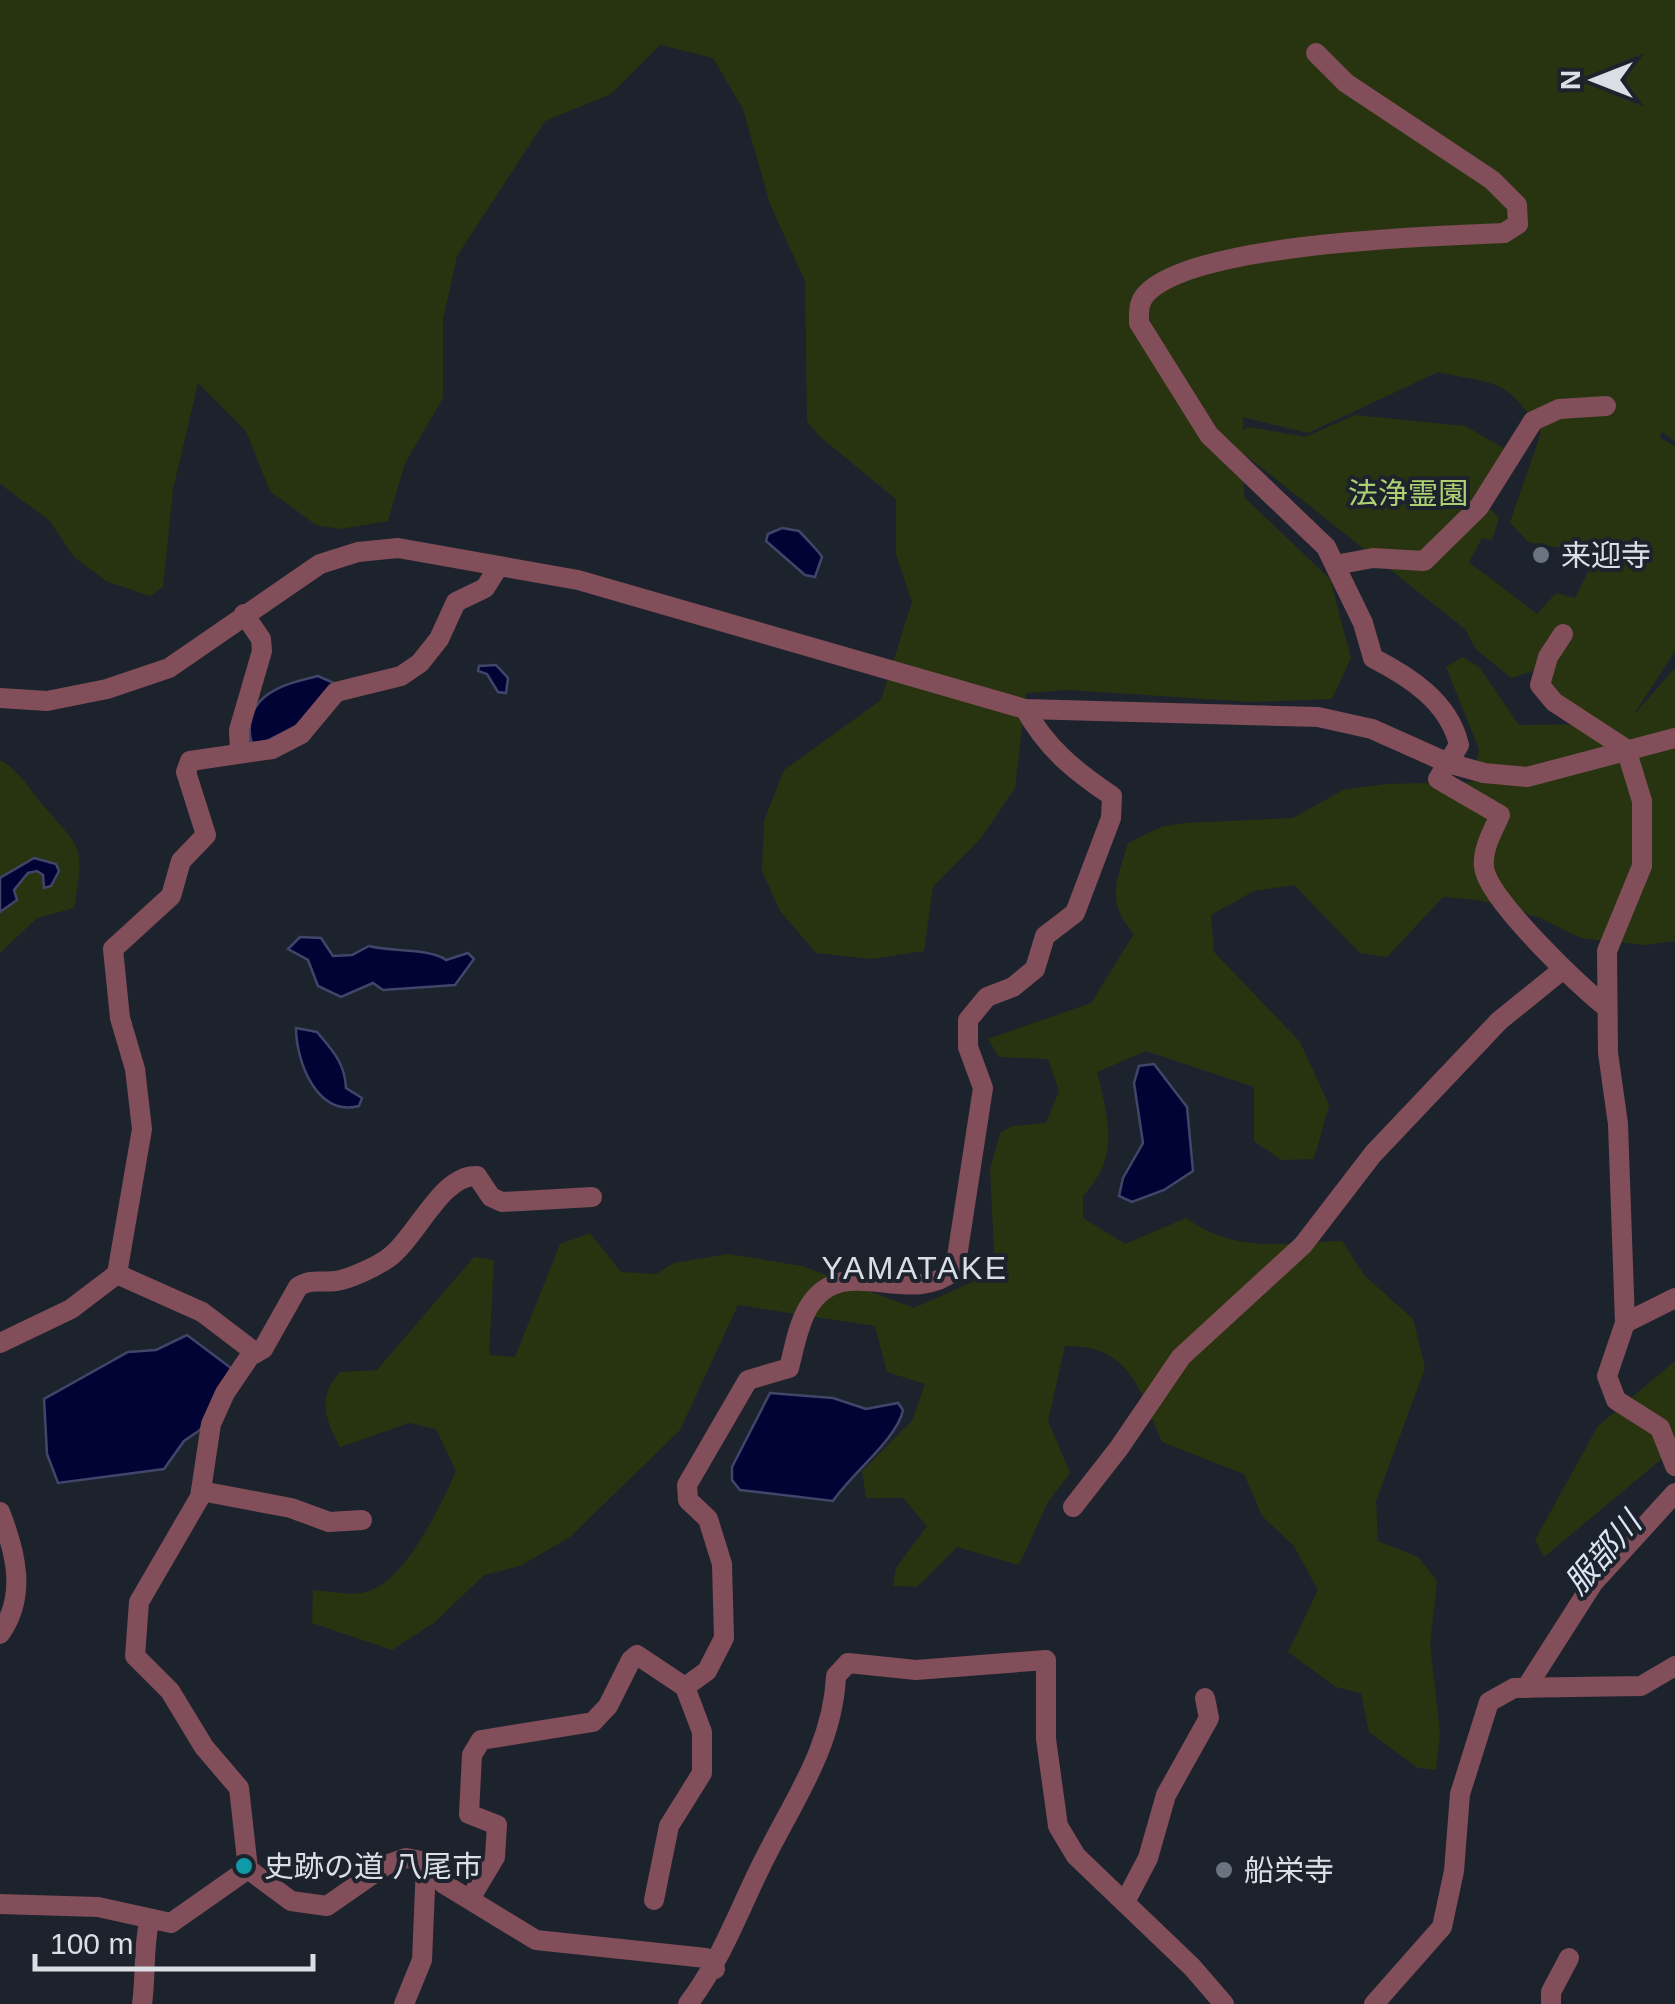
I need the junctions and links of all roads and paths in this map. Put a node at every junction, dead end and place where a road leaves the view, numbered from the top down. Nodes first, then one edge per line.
1 (1316, 54) dead end
2 (1606, 406) dead end
3 (1336, 565) junction
4 (499, 566) junction
5 (244, 614) junction
6 (1563, 634) dead end
7 (0, 698) edge
8 (1025, 709) junction
9 (1675, 738) edge
10 (1626, 749) junction
11 (240, 752) junction
12 (1448, 763) junction
13 (1562, 970) junction
14 (1606, 1007) junction
15 (592, 1197) dead end
16 (117, 1274) junction
17 (1675, 1298) edge
18 (1625, 1323) junction
19 (0, 1343) edge
20 (256, 1353) junction
21 (1675, 1466) edge
22 (201, 1490) junction
23 (1675, 1493) edge
24 (1073, 1507) dead end
25 (0, 1512) edge
26 (362, 1520) dead end
27 (0, 1634) edge
28 (1675, 1666) edge
29 (685, 1687) junction
30 (1526, 1688) junction
31 (1206, 1698) dead end
32 (426, 1865) junction
33 (248, 1869) junction
34 (470, 1900) junction
35 (654, 1900) dead end
36 (1125, 1902) junction
37 (0, 1904) edge
38 (149, 1922) junction
39 (1569, 1958) dead end
40 (714, 1969) junction
41 (142, 2004) edge
42 (404, 2004) edge
43 (688, 2004) edge
44 (1224, 2004) edge
45 (1374, 2004) edge
46 (1550, 2004) edge

1 - 3 street
2 - 3 street
3 - 12 street
4 - 5 street
4 - 8 street
4 - 11 street
5 - 7 street
5 - 11 street
6 - 10 street
8 - 12 street
8 - 29 street
9 - 10 street
10 - 12 street
10 - 14 street
11 - 16 street
12 - 13 street
13 - 14 street
13 - 24 street
14 - 18 street
15 - 20 street
16 - 19 street
16 - 20 street
17 - 18 street
18 - 21 street
20 - 22 street
22 - 26 street
22 - 33 street
23 - 30 street
25 - 27 street
28 - 30 street
29 - 34 street
29 - 35 street
30 - 45 street
31 - 36 street
32 - 33 street
32 - 34 street
32 - 42 street
33 - 38 street
34 - 40 street
36 - 40 street
36 - 44 street
37 - 38 street
38 - 41 street
39 - 46 street
40 - 43 street

